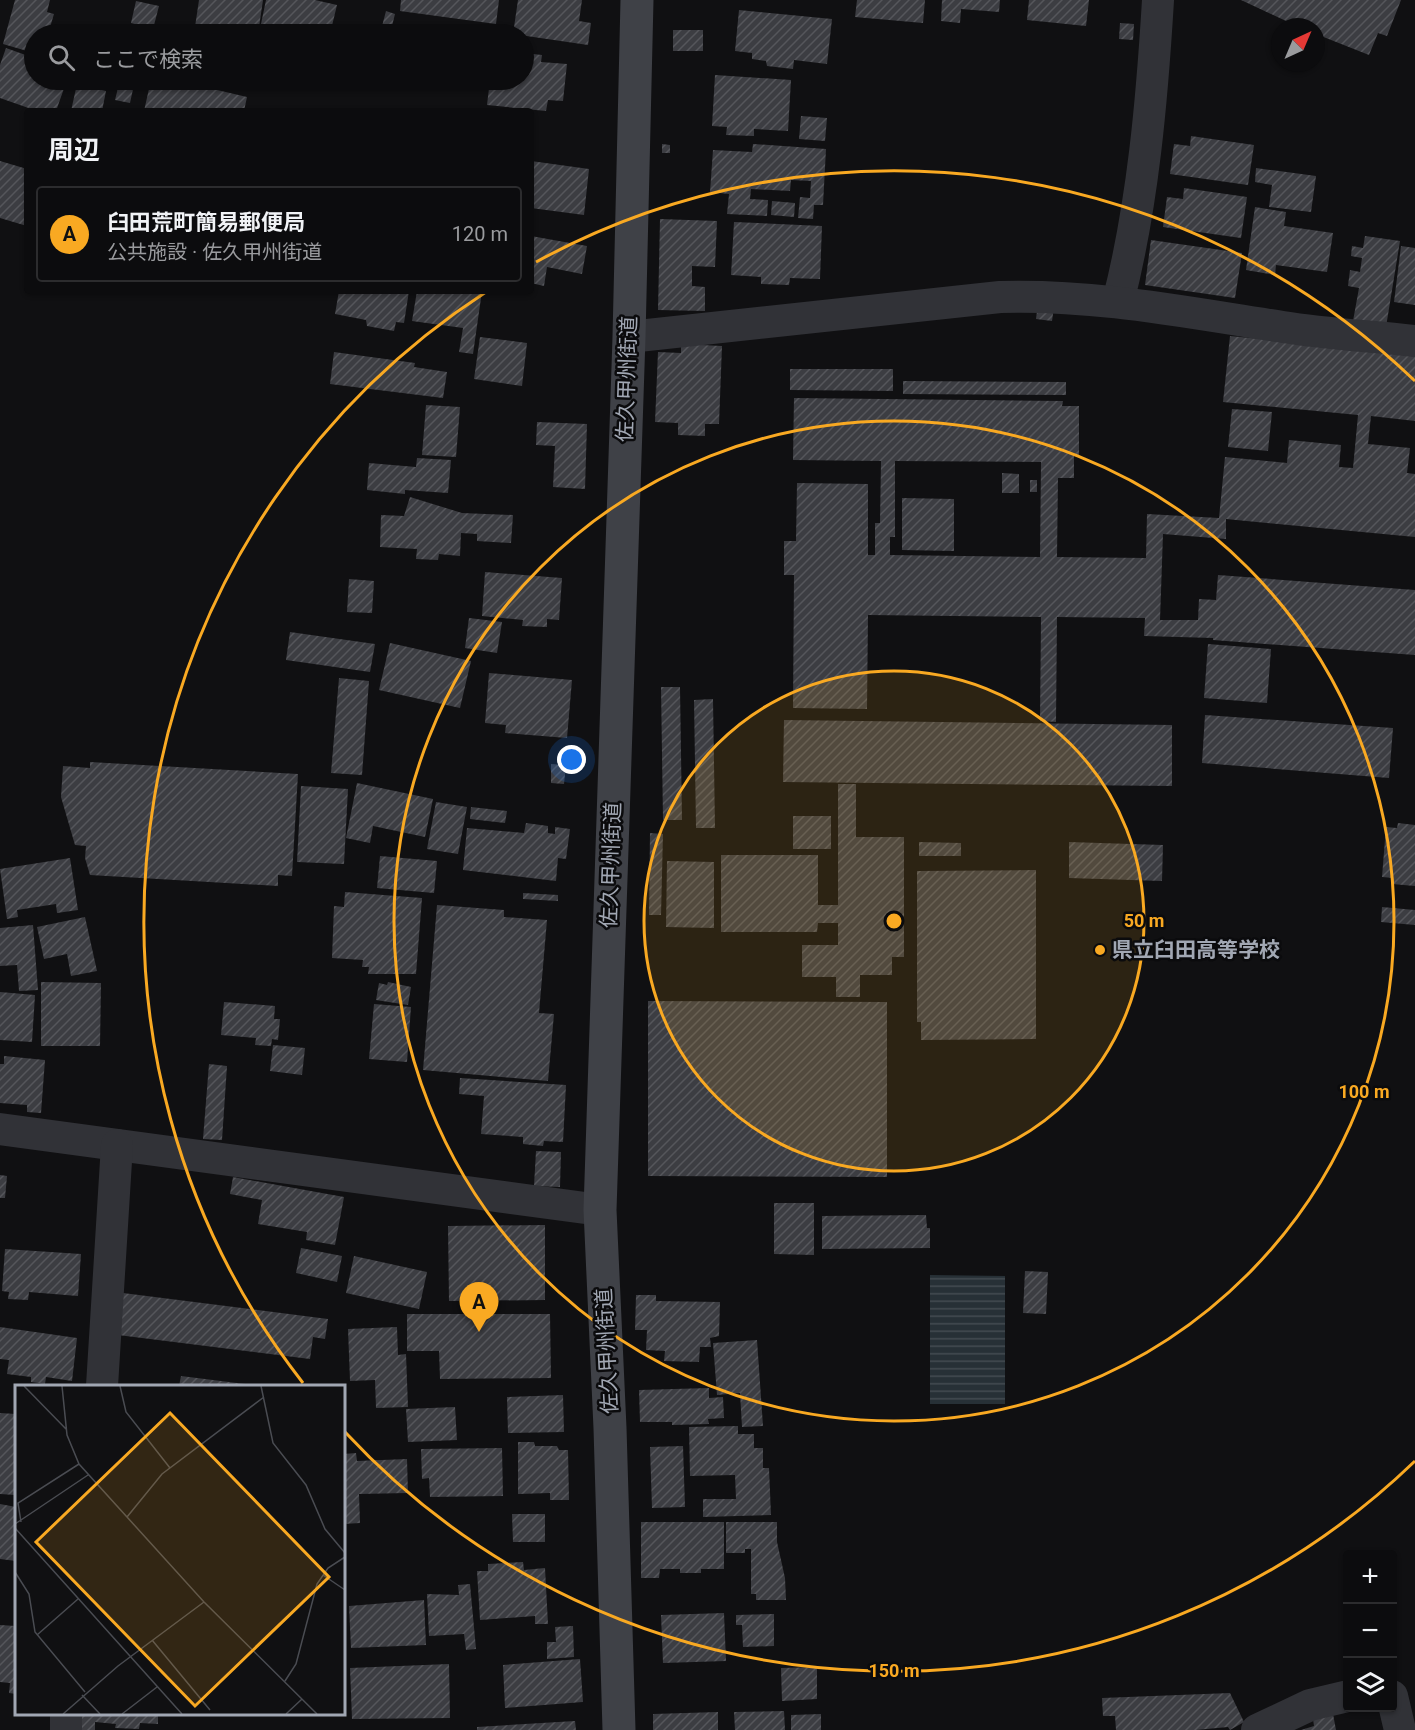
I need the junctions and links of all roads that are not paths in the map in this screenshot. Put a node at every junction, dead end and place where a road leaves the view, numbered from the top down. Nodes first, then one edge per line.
1 (637, 0) edge
2 (1158, 0) edge
3 (1118, 302) junction
4 (629, 337) junction
5 (1415, 341) edge
6 (0, 1130) edge
7 (117, 1145) junction
8 (600, 1210) junction
9 (102, 1385) edge
10 (1415, 1685) edge
11 (1397, 1687) edge
12 (1343, 1697) edge
13 (1396, 1712) edge
14 (619, 1730) edge
15 (1257, 1730) edge
16 (1400, 1730) edge

1 - 4 street, 佐久甲州街道
2 - 3 street
3 - 4 street
3 - 5 street
4 - 8 street, 佐久甲州街道
6 - 7 street
7 - 8 street
7 - 9 street
8 - 14 street, 佐久甲州街道
10 - 11 street
12 - 15 street
13 - 16 street

